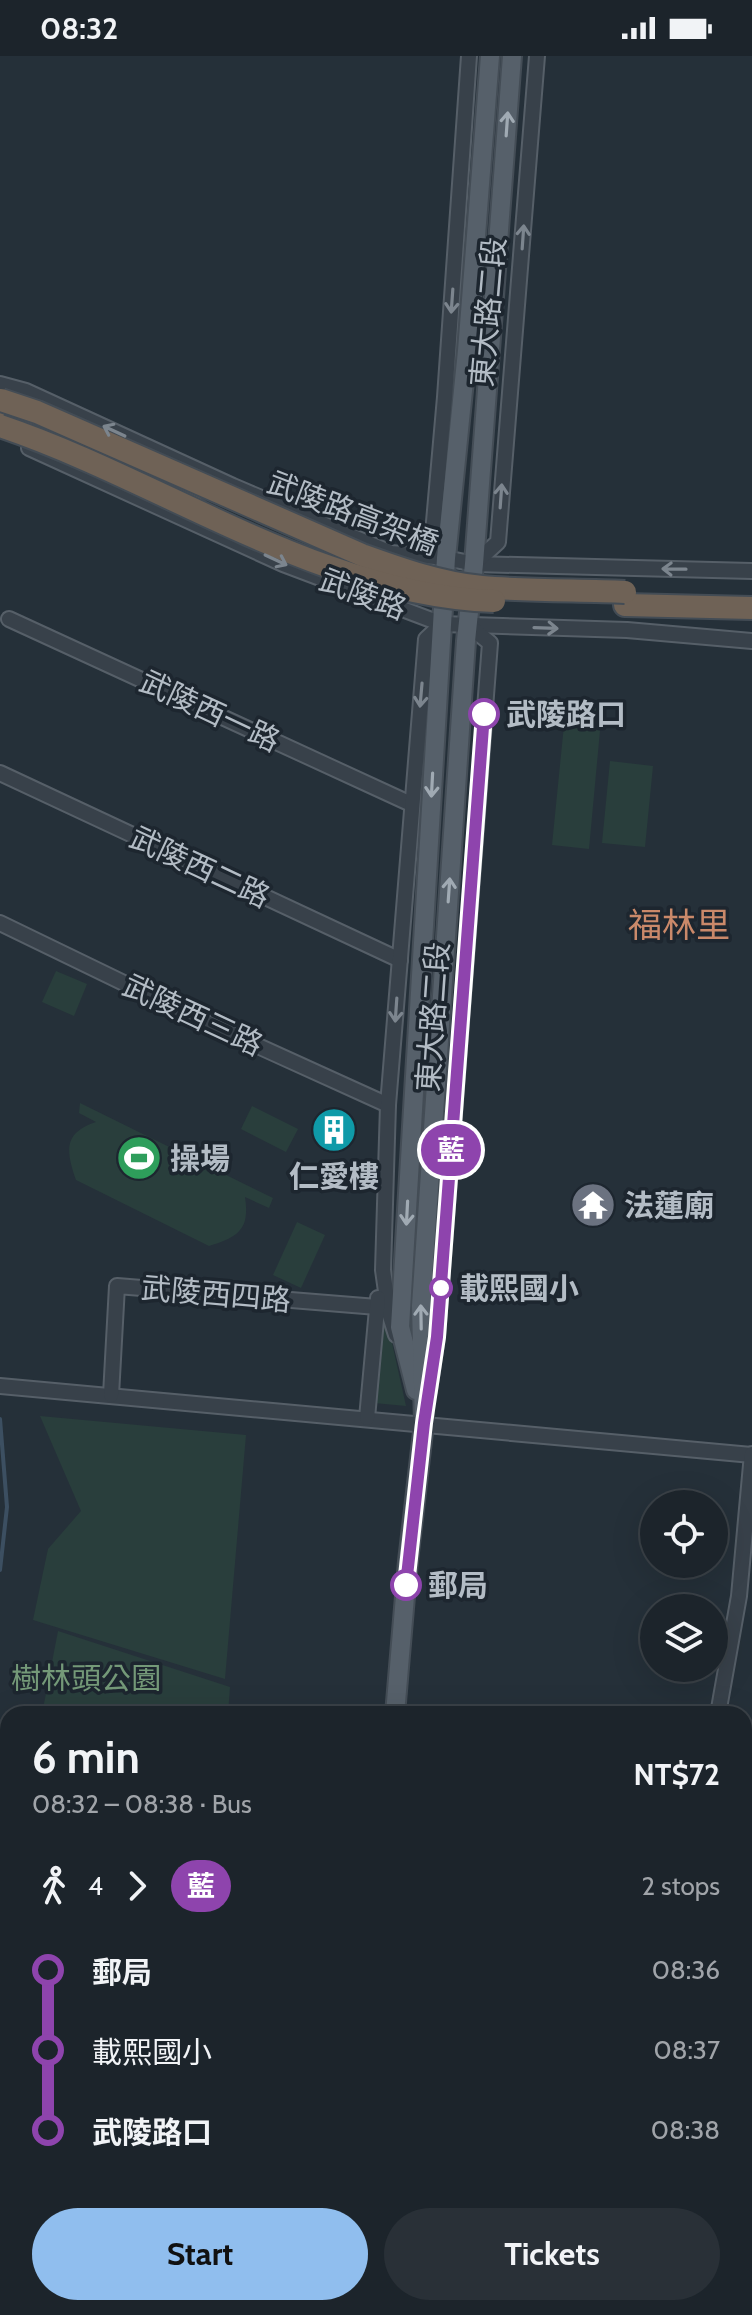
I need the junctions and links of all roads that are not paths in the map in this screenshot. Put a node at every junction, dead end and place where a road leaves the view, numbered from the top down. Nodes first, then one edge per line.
1 (469, 56) edge
2 (490, 56) edge
3 (512, 56) edge
4 (537, 56) edge
5 (0, 384) edge
6 (0, 399) edge
7 (0, 412) edge
8 (0, 426) edge
9 (0, 438) edge
10 (172, 486) junction
11 (233, 486) junction
12 (226, 536) junction
13 (446, 558) junction
14 (474, 564) junction
15 (752, 571) edge
16 (752, 596) edge
17 (625, 598) junction
18 (752, 608) edge
19 (9, 619) dead end
20 (442, 624) junction
21 (468, 625) junction
22 (752, 641) edge
23 (0, 773) edge
24 (411, 804) junction
25 (0, 923) edge
26 (400, 960) junction
27 (388, 1105) junction
28 (383, 1270) junction
29 (377, 1307) junction
30 (4, 1386) edge
31 (111, 1395) junction
32 (367, 1418) junction
33 (424, 1423) junction
34 (752, 1455) edge
35 (396, 1706) edge
36 (719, 1706) edge

1 -> 13 street, 東大路二段
2 - 13 main road, 東大路二段
14 -> 3 main road, 東大路二段
14 -> 4 street, 東大路二段
11 -> 5 street, 武陵路
6 - 17 highway, 武陵路高架橋, bridge
7 - 10 highway
8 - 17 highway, 武陵路高架橋, bridge
9 - 12 street, 武陵路
10 - 11 highway
10 - 12 highway
11 - 13 street, 武陵路
12 -> 20 street, 武陵路
13 - 14 street, 武陵路
13 - 20 main road, 東大路二段
15 -> 14 street, 武陵路
14 - 21 main road, 東大路二段
16 - 17 highway, 武陵路高架橋
17 - 18 highway, 武陵路高架橋
19 - 24 street, 武陵西一路
20 - 21 street, 武陵路
20 -> 24 street, 東大路二段
20 -> 33 main road, 東大路二段
21 -> 22 street, 武陵路
33 -> 21 main road, 東大路二段
23 - 26 street, 武陵西二路
24 - 26 street, 東大路二段
25 - 27 street, 武陵西三路
26 -> 27 street, 東大路二段
27 - 28 street, 東大路二段
28 - 29 street, 東大路二段
28 - 33 street, 東大路二段
29 - 31 street, 武陵西四路
29 - 32 street, 東大路二段
30 - 31 street
31 - 32 street
32 - 33 street
33 - 34 street
33 - 35 main road, 東大路二段
34 - 36 street

